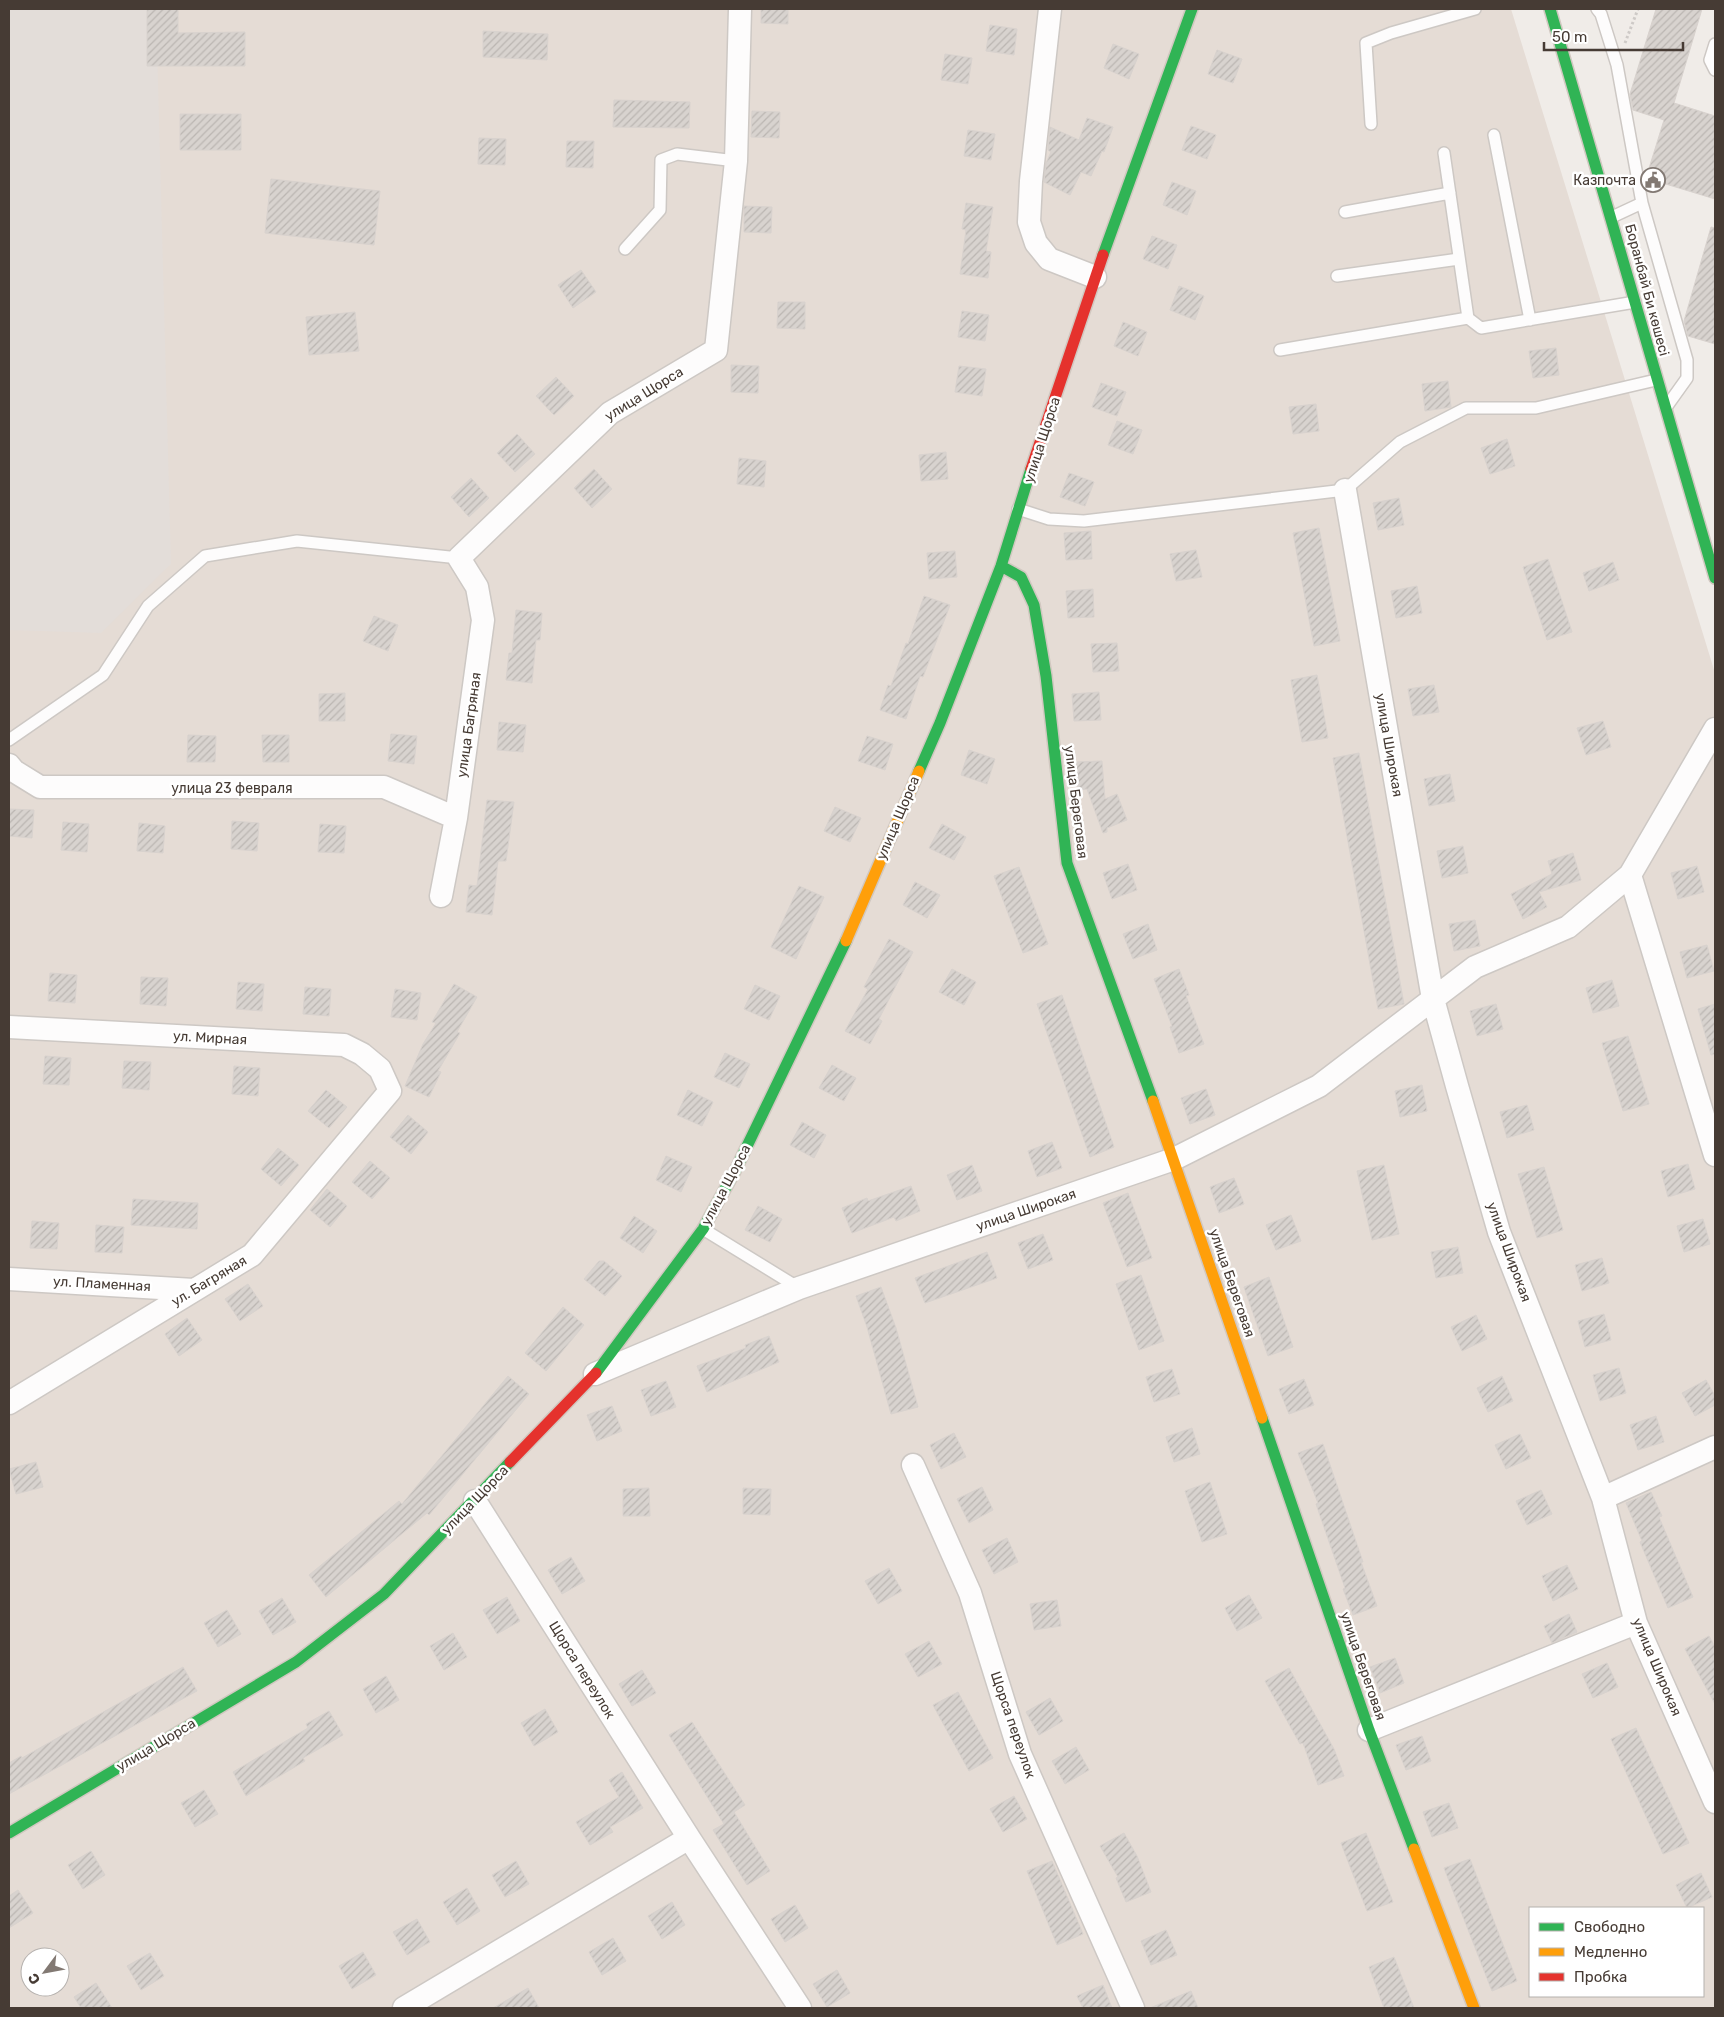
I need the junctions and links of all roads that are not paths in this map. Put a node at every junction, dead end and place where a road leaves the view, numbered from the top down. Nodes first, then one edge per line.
1 (740, 9) edge
2 (1050, 9) edge
3 (1192, 9) edge
4 (1475, 9) edge
5 (1550, 9) edge
6 (1597, 9) edge
7 (1715, 44) edge
8 (1715, 70) edge
9 (1371, 124) dead end
10 (1494, 135) dead end
11 (1444, 153) dead end
12 (736, 161) junction
13 (1450, 193) junction
14 (1642, 203) junction
15 (1346, 212) dead end
16 (1612, 217) junction
17 (625, 249) dead end
18 (1459, 259) junction
19 (1337, 276) dead end
20 (1095, 277) junction
21 (1635, 302) junction
22 (1468, 318) junction
23 (1530, 320) junction
24 (1280, 350) dead end
25 (1656, 380) junction
26 (1664, 409) junction
27 (1345, 490) junction
28 (1018, 509) junction
29 (459, 558) junction
30 (1001, 566) junction
31 (1715, 578) edge
32 (1715, 729) edge
33 (9, 740) edge
34 (9, 765) edge
35 (456, 818) junction
36 (1630, 875) junction
37 (441, 896) dead end
38 (1433, 999) junction
39 (9, 1026) edge
40 (390, 1091) joint
41 (1715, 1154) edge
42 (1174, 1159) junction
43 (703, 1229) junction
44 (9, 1279) edge
45 (799, 1288) junction
46 (194, 1290) junction
47 (595, 1374) junction
48 (9, 1402) edge
49 (1715, 1447) edge
50 (913, 1465) dead end
51 (1603, 1498) junction
52 (475, 1501) junction
53 (1636, 1623) junction
54 (1369, 1730) junction
55 (1715, 1802) edge
56 (9, 1833) edge
57 (689, 1838) junction
58 (404, 2008) edge
59 (800, 2008) edge
60 (1133, 2008) edge
61 (1474, 2008) edge

1 - 12 street, улица Щорса
2 - 20 street
3 - 20 street, улица Щорса
4 - 9 lane
5 - 16 street, Боранбай Би көшесі
6 - 14 lane
7 - 8 lane
10 - 23 lane
11 - 13 lane
12 - 17 lane
12 - 29 street, улица Щорса
13 - 15 lane
13 - 18 lane
14 - 16 lane
14 - 26 lane
16 - 21 street, Боранбай Би көшесі
18 - 19 lane
18 - 22 lane
20 - 28 street, улица Щорса
21 - 23 lane
21 - 25 street, Боранбай Би көшесі
22 - 23 lane
22 - 24 lane
25 - 26 street, Боранбай Би көшесі
25 - 27 lane
26 - 31 street, Боранбай Би көшесі
27 - 28 lane
27 - 38 street, улица Широкая
28 - 30 street, улица Щорса
29 - 33 lane
29 - 35 street, улица Багряная
30 - 42 street, улица Береговая
30 - 43 street, улица Щорса
32 - 36 street, улица Широкая
34 - 35 street, улица 23 февраля
35 - 37 street, улица Багряная
36 - 38 street, улица Широкая
36 - 41 street
38 - 42 street, улица Широкая
38 - 51 street, улица Широкая
39 - 40 street, ул. Мирная
40 - 46 street, ул. Багряная
42 - 45 street, улица Широкая
42 - 54 street, улица Береговая
43 - 45 lane
43 - 47 street, улица Щорса
44 - 46 street, ул. Пламенная
45 - 47 street, улица Широкая
46 - 48 street, ул. Багряная
47 - 52 street, улица Щорса
49 - 51 street
50 - 60 street, Щорса переулок
51 - 53 street, улица Широкая
52 - 56 street, улица Щорса
52 - 57 street, Щорса переулок
53 - 54 street
53 - 55 street, улица Широкая
54 - 61 street, улица Береговая
57 - 58 street
57 - 59 street, Щорса переулок

